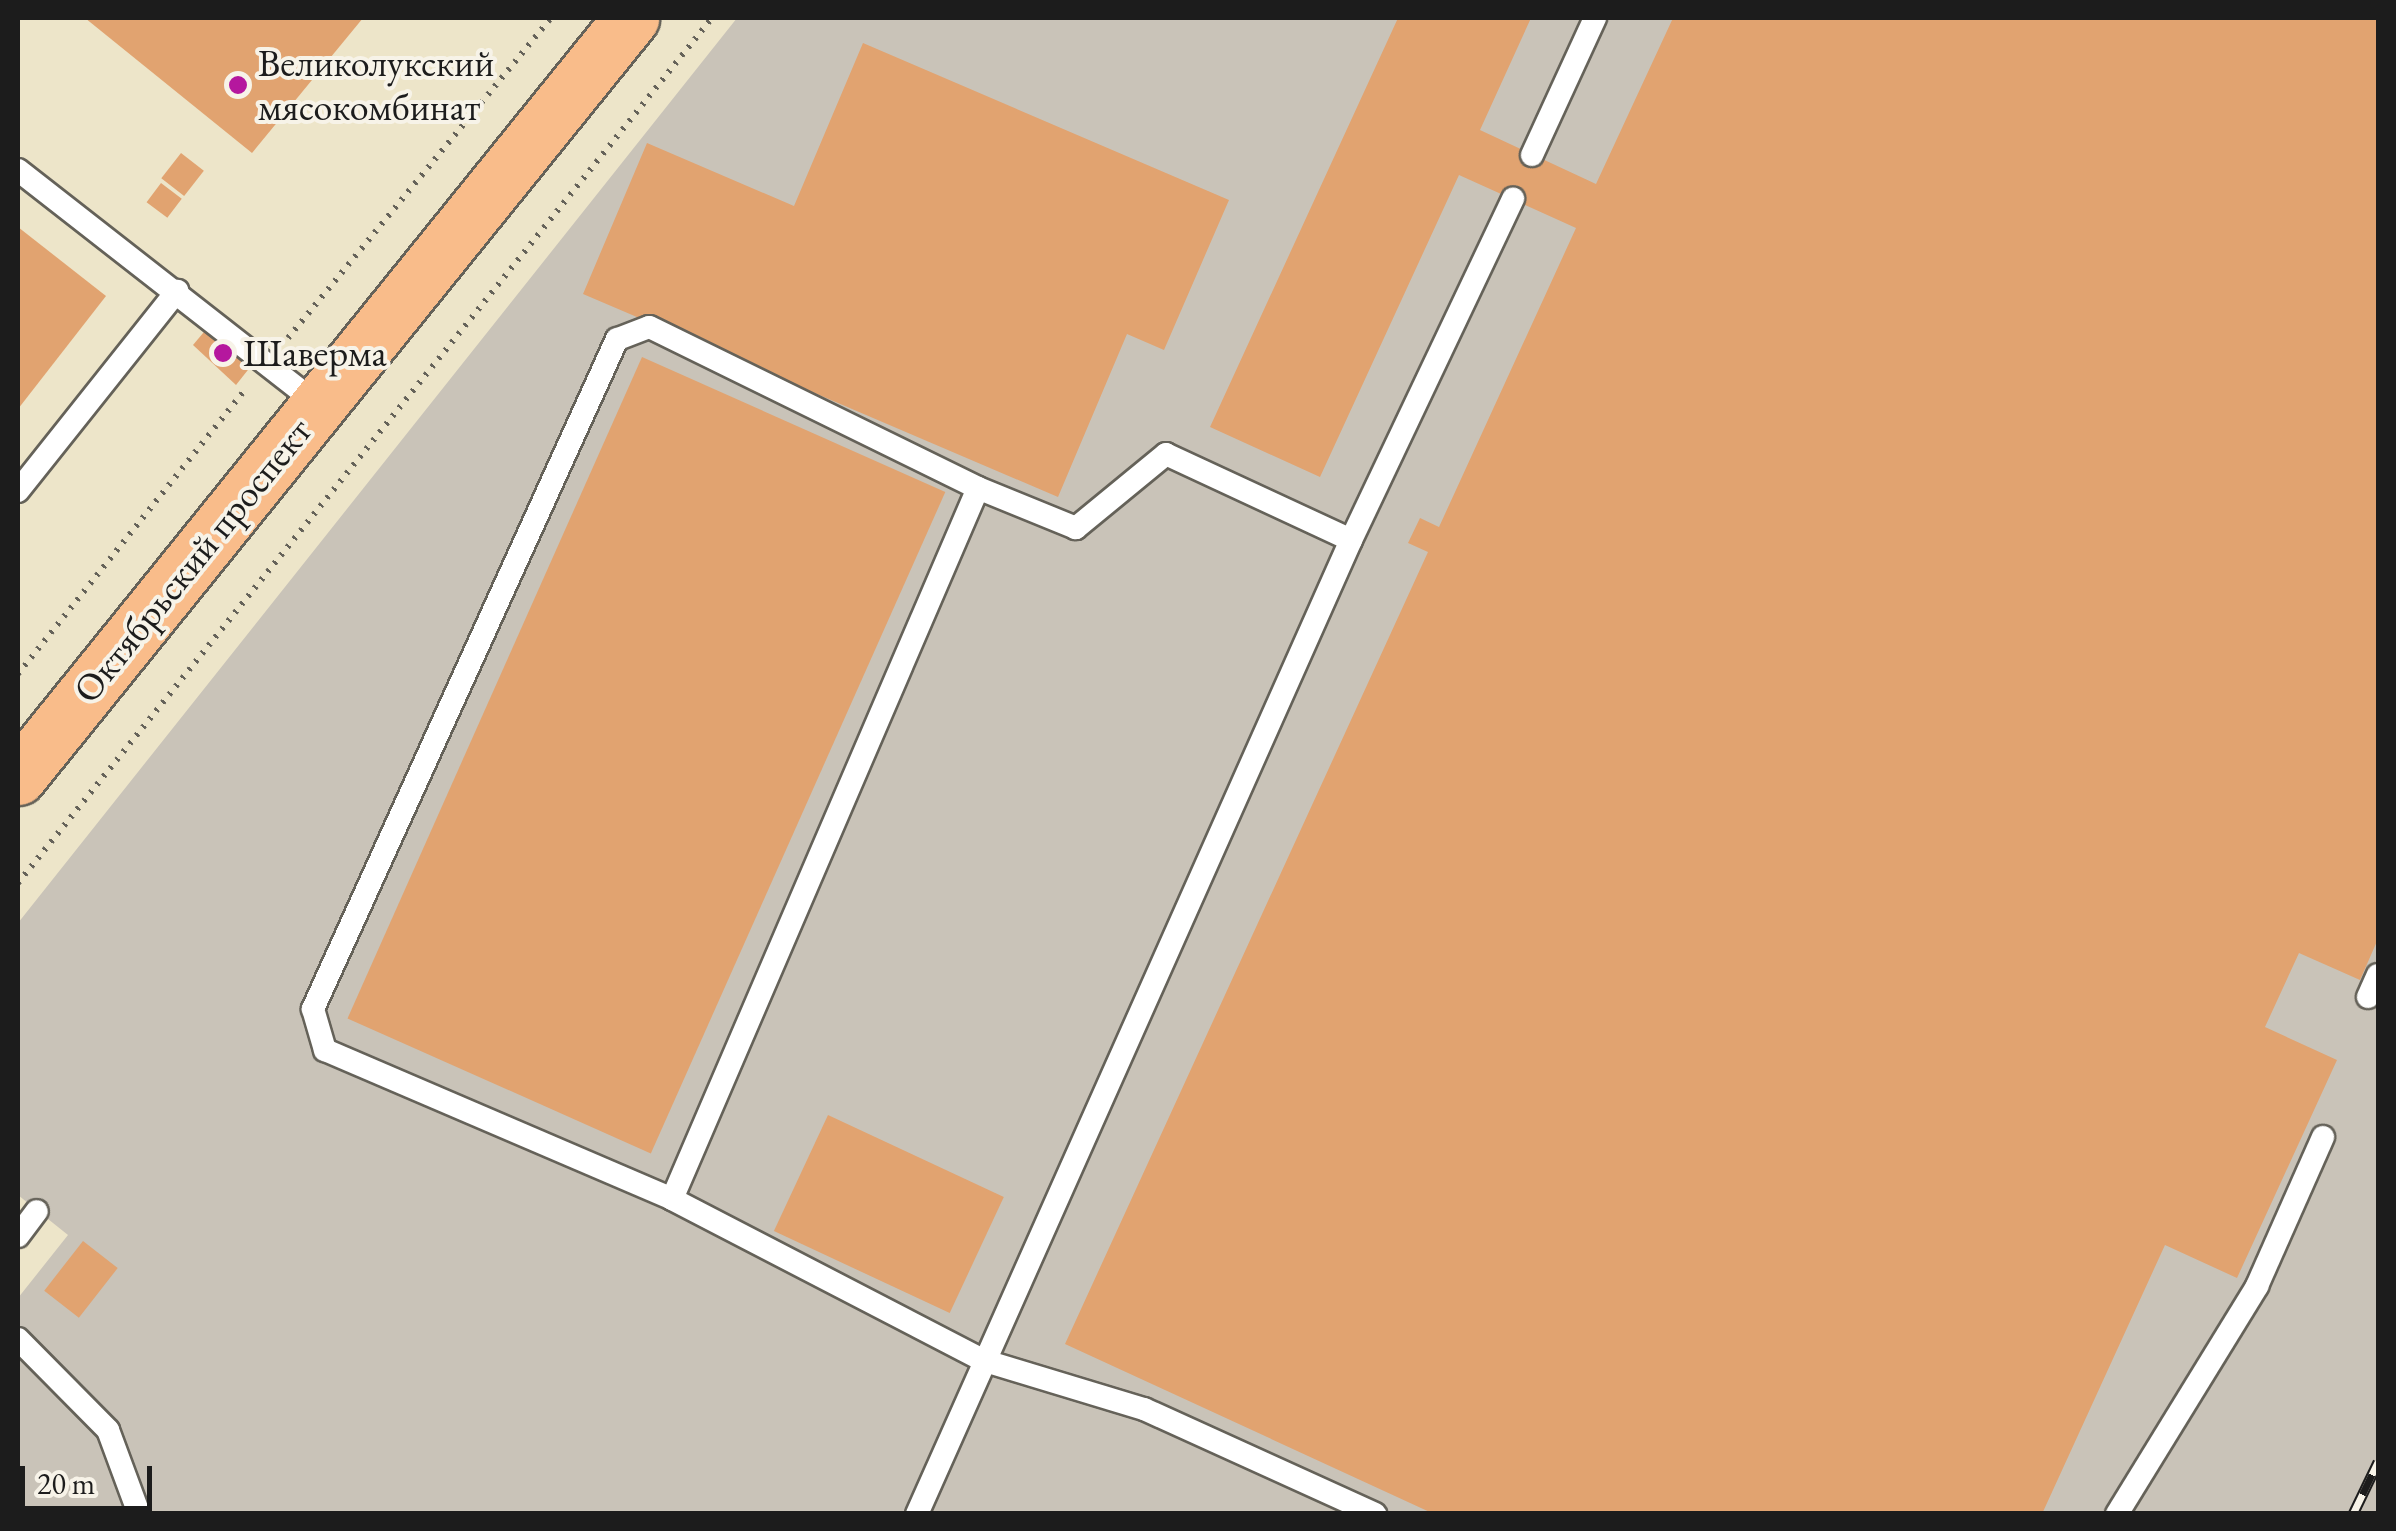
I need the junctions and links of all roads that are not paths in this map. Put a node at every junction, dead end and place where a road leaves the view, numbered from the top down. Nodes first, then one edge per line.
1 (631, 18) edge
2 (1594, 18) edge
3 (1532, 154) dead end
4 (18, 170) edge
5 (1512, 199) dead end
6 (177, 291) junction
7 (317, 404) junction
8 (978, 488) junction
9 (18, 491) edge
10 (1351, 540) junction
11 (18, 777) edge
12 (2378, 975) edge
13 (2368, 997) dead end
14 (2323, 1137) dead end
15 (672, 1199) junction
16 (38, 1210) dead end
17 (18, 1236) edge
18 (18, 1339) edge
19 (985, 1361) junction
20 (139, 1514) edge
21 (918, 1514) edge
22 (1375, 1514) edge
23 (2117, 1514) edge

1 - 7 main road, Октябрьский проспект
2 - 3 lane
4 - 6 lane
5 - 10 lane
6 - 7 lane
6 - 9 lane
7 - 11 main road, Октябрьский проспект
8 - 10 lane
8 - 15 lane
8 - 15 lane
10 - 19 lane
12 - 13 lane
14 - 23 lane
15 - 19 lane
16 - 17 lane
18 - 20 lane
19 - 21 lane
19 - 22 lane

